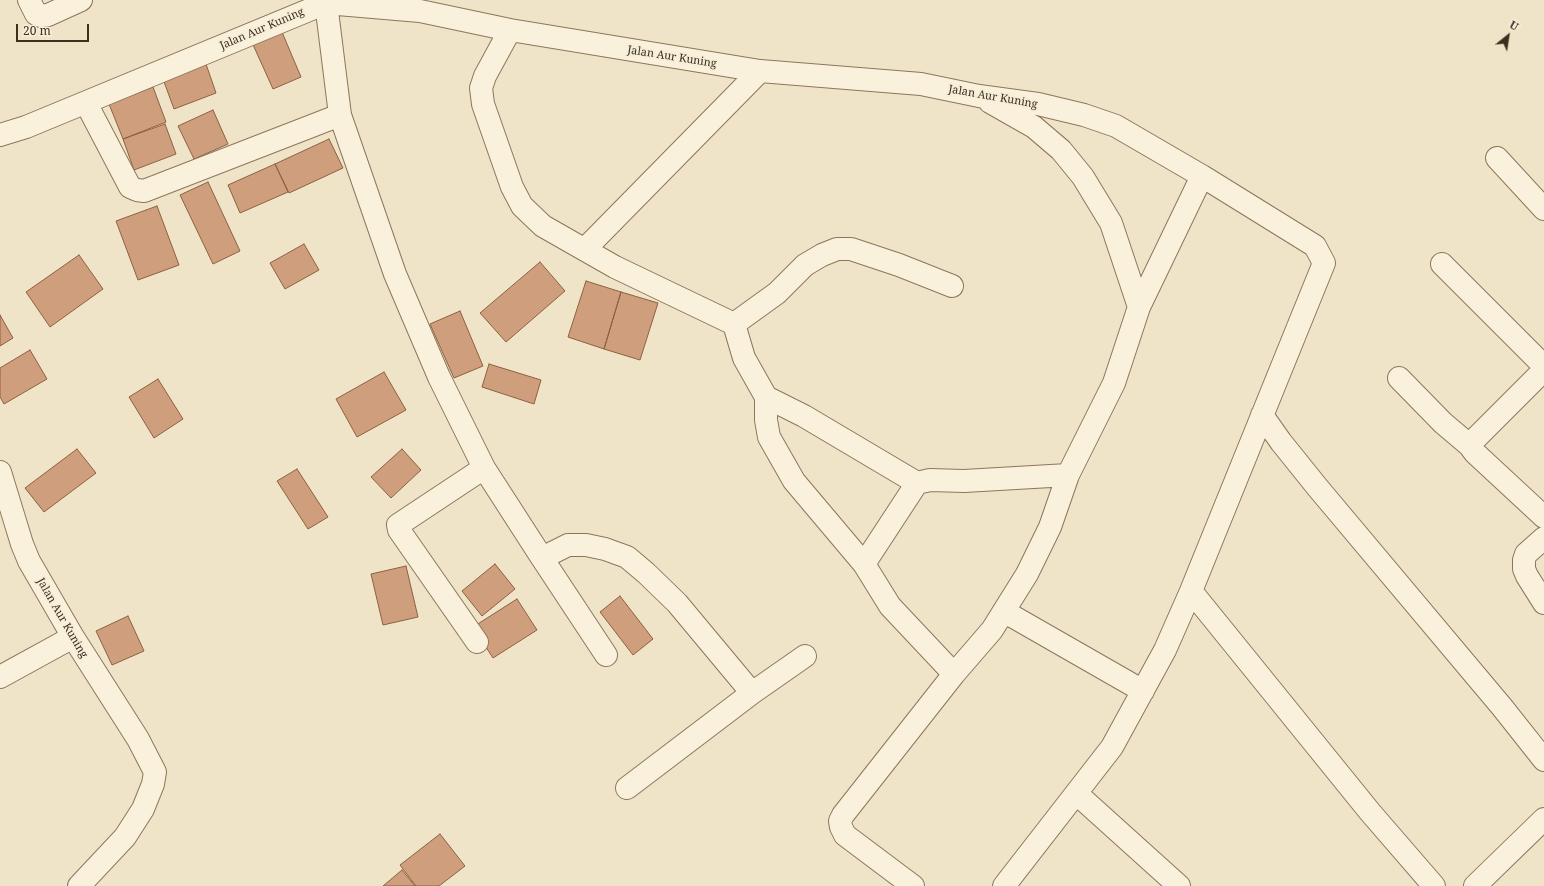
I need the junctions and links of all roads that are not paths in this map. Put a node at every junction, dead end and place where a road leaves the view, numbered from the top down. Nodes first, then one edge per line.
1 (29, 0) edge
2 (81, 0) edge
3 (327, 1) edge
4 (510, 30) junction
5 (760, 71) junction
6 (979, 96) junction
7 (86, 102) junction
8 (340, 115) junction
9 (0, 135) edge
10 (1497, 158) dead end
11 (1202, 176) junction
12 (1544, 209) edge
13 (585, 249) junction
14 (1442, 264) dead end
15 (952, 286) dead end
16 (1139, 307) junction
17 (734, 324) junction
18 (1544, 366) edge
19 (1544, 370) edge
20 (1399, 378) dead end
21 (766, 397) junction
22 (1262, 414) junction
23 (1468, 445) junction
24 (484, 468) junction
25 (0, 472) edge
26 (1068, 475) junction
27 (917, 483) junction
28 (1544, 517) edge
29 (1544, 538) edge
30 (542, 558) junction
31 (864, 564) junction
32 (1191, 591) junction
33 (1544, 603) edge
34 (1005, 612) junction
35 (73, 637) junction
36 (477, 642) dead end
37 (606, 655) dead end
38 (805, 656) dead end
39 (954, 674) junction
40 (0, 677) edge
41 (1144, 691) junction
42 (752, 693) junction
43 (1544, 760) edge
44 (627, 788) dead end
45 (1077, 794) junction
46 (1544, 819) edge
47 (79, 886) edge
48 (913, 886) edge
49 (1004, 886) edge
50 (1179, 886) edge
51 (1434, 886) edge
52 (1475, 886) edge

1 - 2 street
3 - 4 street, Jalan Aur Kuning
3 - 7 street, Jalan Aur Kuning
3 - 8 street
4 - 5 street, Jalan Aur Kuning
4 - 13 street
5 - 6 street, Jalan Aur Kuning
5 - 13 street
6 - 11 street, Jalan Aur Kuning
6 - 16 street
7 - 8 street
7 - 9 street, Jalan Aur Kuning
8 - 24 street
10 - 12 street
11 - 16 street
11 - 22 street, Jalan Aur Kuning
13 - 17 street
14 - 18 street
15 - 17 street
16 - 26 street
17 - 21 street
19 - 23 street
20 - 23 street
21 - 27 street
21 - 31 street
22 - 32 street
22 - 43 street
23 - 28 street
24 - 30 street
24 - 36 street
25 - 35 street, Jalan Aur Kuning
26 - 27 street
26 - 34 street
27 - 31 street
29 - 33 street
30 - 37 street
30 - 42 street
31 - 39 street
32 - 41 street
32 - 51 street
34 - 39 street
34 - 41 street
35 - 40 street
35 - 47 street, Jalan Aur Kuning
38 - 42 street
39 - 48 street
41 - 45 street
42 - 44 street
45 - 49 street
45 - 50 street
46 - 52 street

